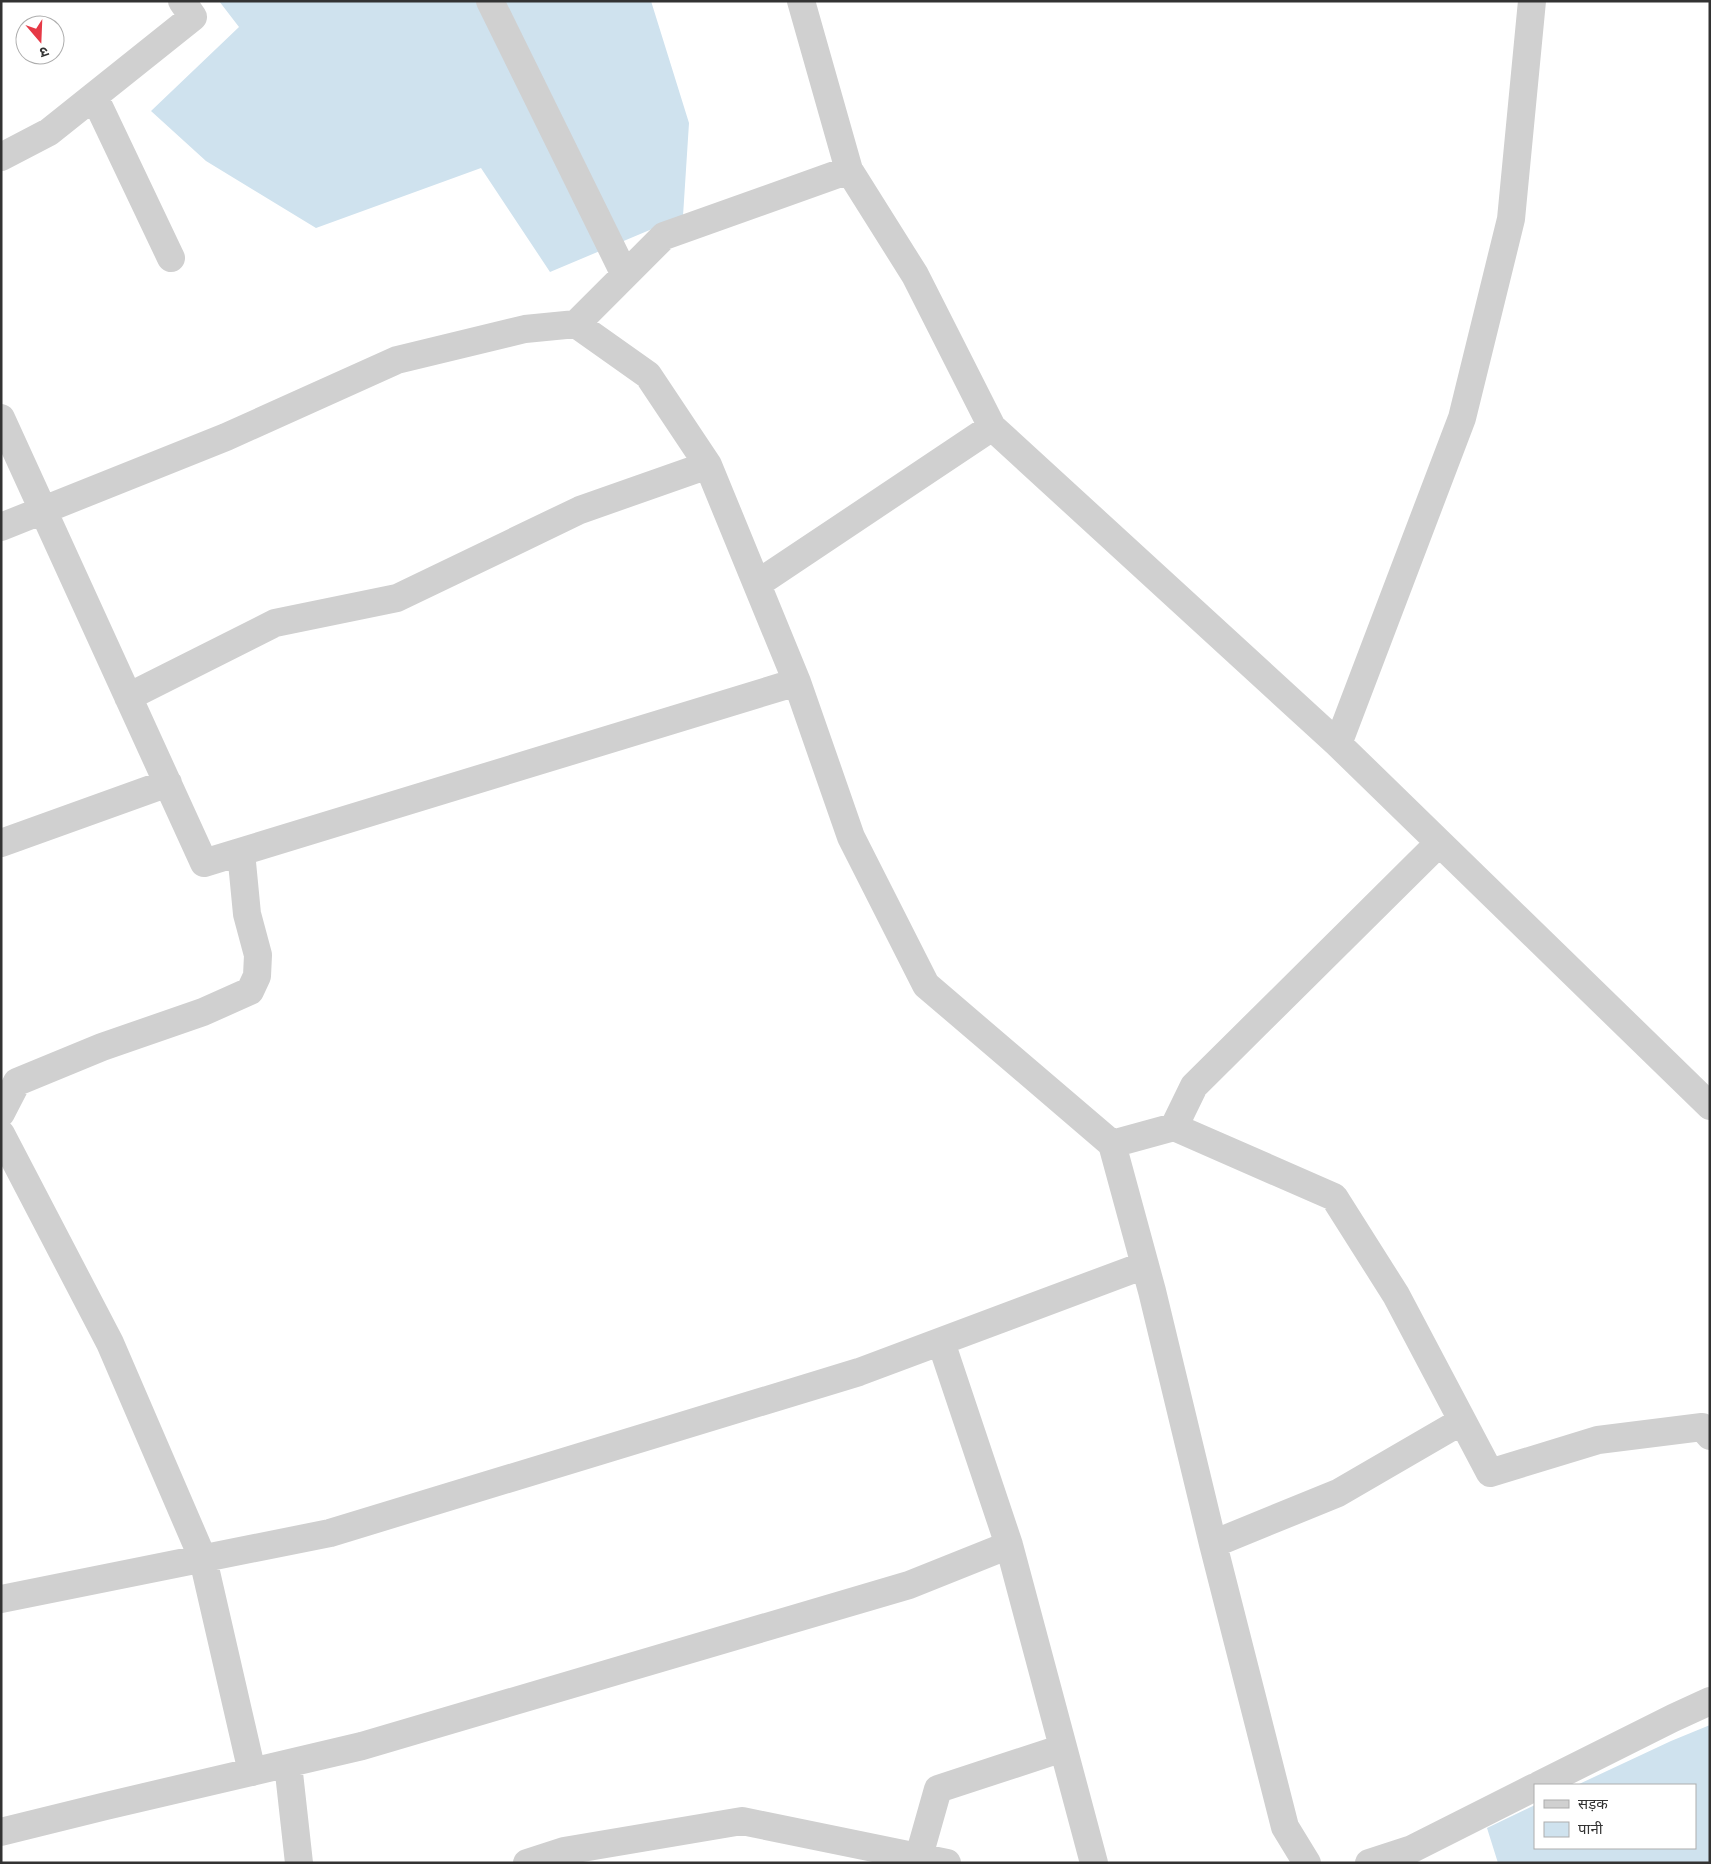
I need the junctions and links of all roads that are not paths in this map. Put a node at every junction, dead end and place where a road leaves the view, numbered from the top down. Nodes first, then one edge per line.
1 (182, 1) edge
2 (490, 1) edge
3 (801, 1) edge
4 (1532, 1) edge
5 (94, 96) junction
6 (1, 157) edge
7 (848, 170) junction
8 (171, 258) dead end
9 (625, 275) junction
10 (576, 324) junction
11 (1, 418) edge
12 (992, 427) junction
13 (708, 465) junction
14 (43, 509) junction
15 (1, 527) edge
16 (757, 584) junction
17 (797, 682) junction
18 (128, 697) junction
19 (1338, 744) junction
20 (168, 783) junction
21 (1, 843) edge
22 (1440, 843) junction
23 (241, 852) junction
24 (1710, 1106) edge
25 (1, 1113) edge
26 (1174, 1127) junction
27 (1, 1134) edge
28 (1112, 1144) junction
29 (1145, 1265) junction
30 (941, 1342) junction
31 (1462, 1421) junction
32 (1710, 1436) edge
33 (1212, 1544) junction
34 (1009, 1545) junction
35 (203, 1559) junction
36 (1, 1599) edge
37 (1710, 1702) edge
38 (1063, 1748) junction
39 (288, 1764) junction
40 (252, 1772) junction
41 (1541, 1784) edge
42 (1534, 1788) edge
43 (1, 1832) edge
44 (919, 1856) junction
45 (299, 1863) edge
46 (527, 1863) edge
47 (947, 1863) edge
48 (1094, 1863) edge
49 (1307, 1863) edge
50 (1368, 1863) edge

1 - 5 street
2 - 9 street
3 - 7 street
4 - 19 street
5 - 6 street
5 - 8 street
7 - 9 street
7 - 12 street
9 - 10 street
10 - 13 street
10 - 14 street
11 - 14 street
12 - 16 street
12 - 19 street
13 - 16 street
13 - 18 street
14 - 15 street
14 - 18 street
16 - 17 street
17 - 23 street
17 - 28 street
18 - 20 street
19 - 22 street
20 - 21 street
20 - 23 street
22 - 24 street
22 - 26 street
23 - 25 street
26 - 28 street
26 - 31 street
27 - 35 street
28 - 29 street
29 - 30 street
29 - 33 street
30 - 34 street
30 - 35 street
31 - 32 street
31 - 33 street
33 - 49 street
34 - 38 street
34 - 39 street
35 - 36 street
35 - 40 street
37 - 41 street
38 - 44 street
38 - 48 street
39 - 40 street
39 - 45 street
40 - 43 street
42 - 50 street
44 - 46 street
44 - 47 street

